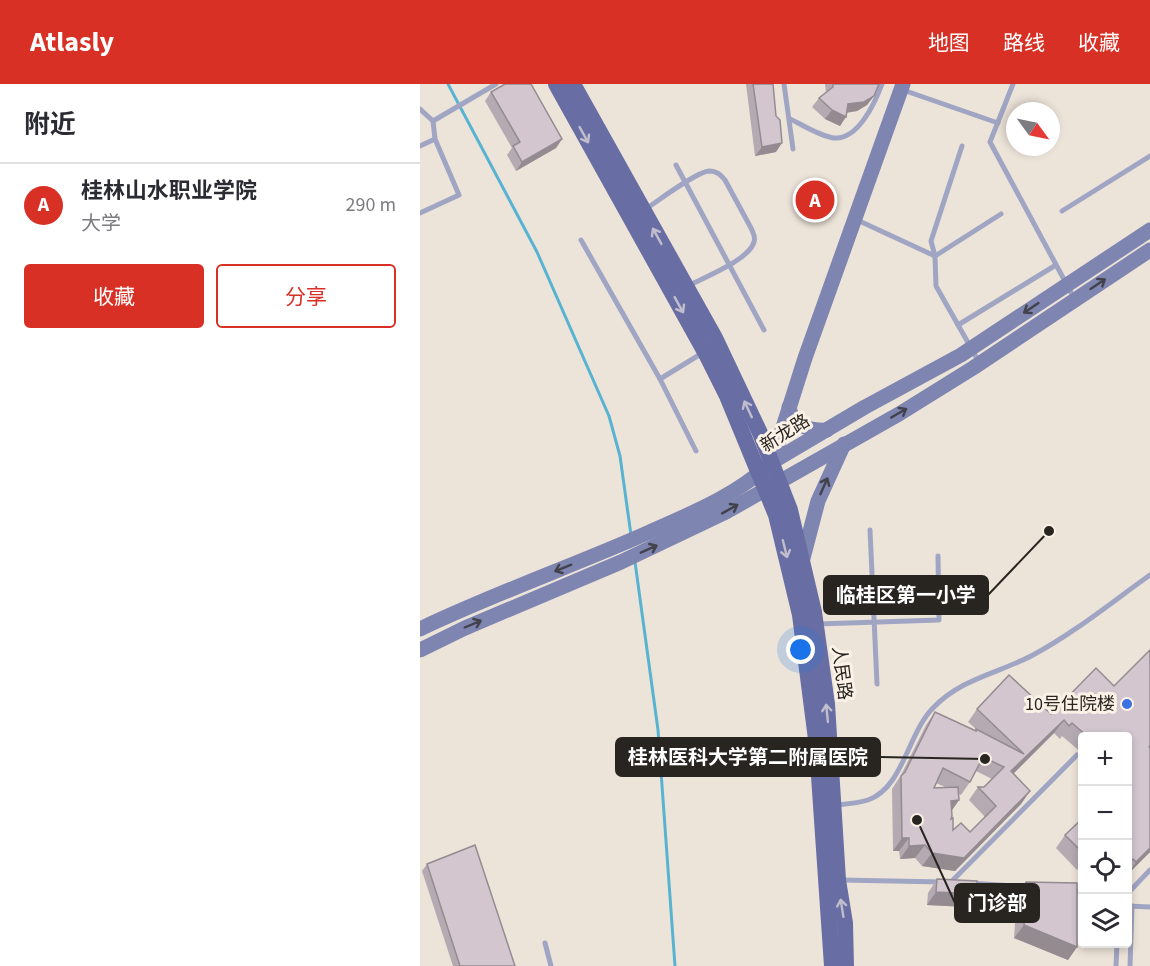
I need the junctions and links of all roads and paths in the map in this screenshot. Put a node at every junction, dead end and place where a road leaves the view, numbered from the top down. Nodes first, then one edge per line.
1 (496, 84) edge
2 (556, 84) edge
3 (573, 84) edge
4 (784, 84) edge
5 (882, 84) edge
6 (1012, 84) edge
7 (902, 86) edge
8 (420, 109) edge
9 (790, 119) junction
10 (433, 121) junction
11 (998, 123) junction
12 (435, 139) junction
13 (420, 146) edge
14 (962, 146) dead end
15 (794, 149) dead end
16 (1149, 160) edge
17 (676, 165) dead end
18 (686, 183) junction
19 (643, 211) junction
20 (1062, 211) dead end
21 (420, 213) edge
22 (1000, 214) dead end
23 (854, 219) junction
24 (1150, 230) edge
25 (581, 240) dead end
26 (1150, 250) edge
27 (935, 256) junction
28 (729, 264) junction
29 (1056, 265) junction
30 (1066, 284) junction
31 (686, 287) junction
32 (1074, 300) junction
33 (957, 325) junction
34 (764, 330) dead end
35 (971, 348) junction
36 (705, 352) junction
37 (980, 363) junction
38 (660, 380) junction
39 (789, 406) junction
40 (827, 430) junction
41 (845, 443) junction
42 (696, 451) dead end
43 (769, 476) junction
44 (870, 530) dead end
45 (619, 554) junction
46 (938, 556) dead end
47 (802, 562) junction
48 (1150, 575) edge
49 (874, 621) junction
50 (809, 625) junction
51 (420, 629) edge
52 (420, 650) edge
53 (877, 684) dead end
54 (1077, 754) dead end
55 (827, 806) junction
56 (1150, 870) edge
57 (831, 881) junction
58 (951, 882) junction
59 (1039, 888) edge
60 (1132, 889) edge
61 (1060, 890) edge
62 (1078, 891) edge
63 (1132, 906) edge
64 (1150, 907) edge
65 (545, 942) dead end
66 (1117, 948) edge
67 (1130, 948) edge
68 (551, 966) edge
69 (832, 966) edge
70 (846, 966) edge
71 (1116, 966) edge
72 (1130, 966) edge

1 - 10 lane
2 -> 36 main road
3 - 19 main road
4 - 9 lane
5 - 9 lane
6 - 11 lane
7 - 11 lane
7 - 23 main road
8 - 10 lane
9 - 15 lane
10 - 12 lane
11 - 29 lane
12 - 13 lane
12 - 21 lane
14 - 27 lane
16 - 20 lane
17 - 18 lane
18 - 19 lane
18 - 28 lane
18 - 28 lane
31 -> 19 main road
22 - 27 lane
23 - 27 lane
23 - 39 main road
24 - 30 main road, 新龙路
25 - 38 lane
32 -> 26 main road, 新龙路
27 - 33 lane
28 - 31 lane
28 - 34 lane
29 - 30 lane
29 - 33 lane
30 - 32 lane
30 -> 35 main road, 新龙路
43 -> 31 main road
32 - 37 main road, 新龙路
33 - 35 lane
35 - 37 lane
35 - 40 main road, 新龙路
36 - 38 lane
36 - 43 main road
41 -> 37 main road, 新龙路
38 - 42 lane
39 - 40 main road
39 - 43 main road
40 - 43 main road, 新龙路
41 - 43 main road, 新龙路
47 -> 41 main road
43 - 45 main road, 新龙路
43 - 47 main road, 人民路
43 -> 50 main road, 人民路
44 - 49 lane
45 -> 51 main road, 新龙路
52 -> 45 main road, 新龙路
46 - 49 lane
47 - 50 main road, 人民路
48 - 55 lane
49 - 50 lane
49 - 53 lane
50 - 55 main road, 人民路
54 - 58 lane
55 - 57 main road, 人民路
56 - 60 lane
57 - 58 lane
57 - 69 main road, 人民路
70 -> 57 main road, 人民路
58 - 59 lane
61 - 62 lane
63 - 64 lane
65 - 68 lane
66 - 71 lane
67 - 72 lane

